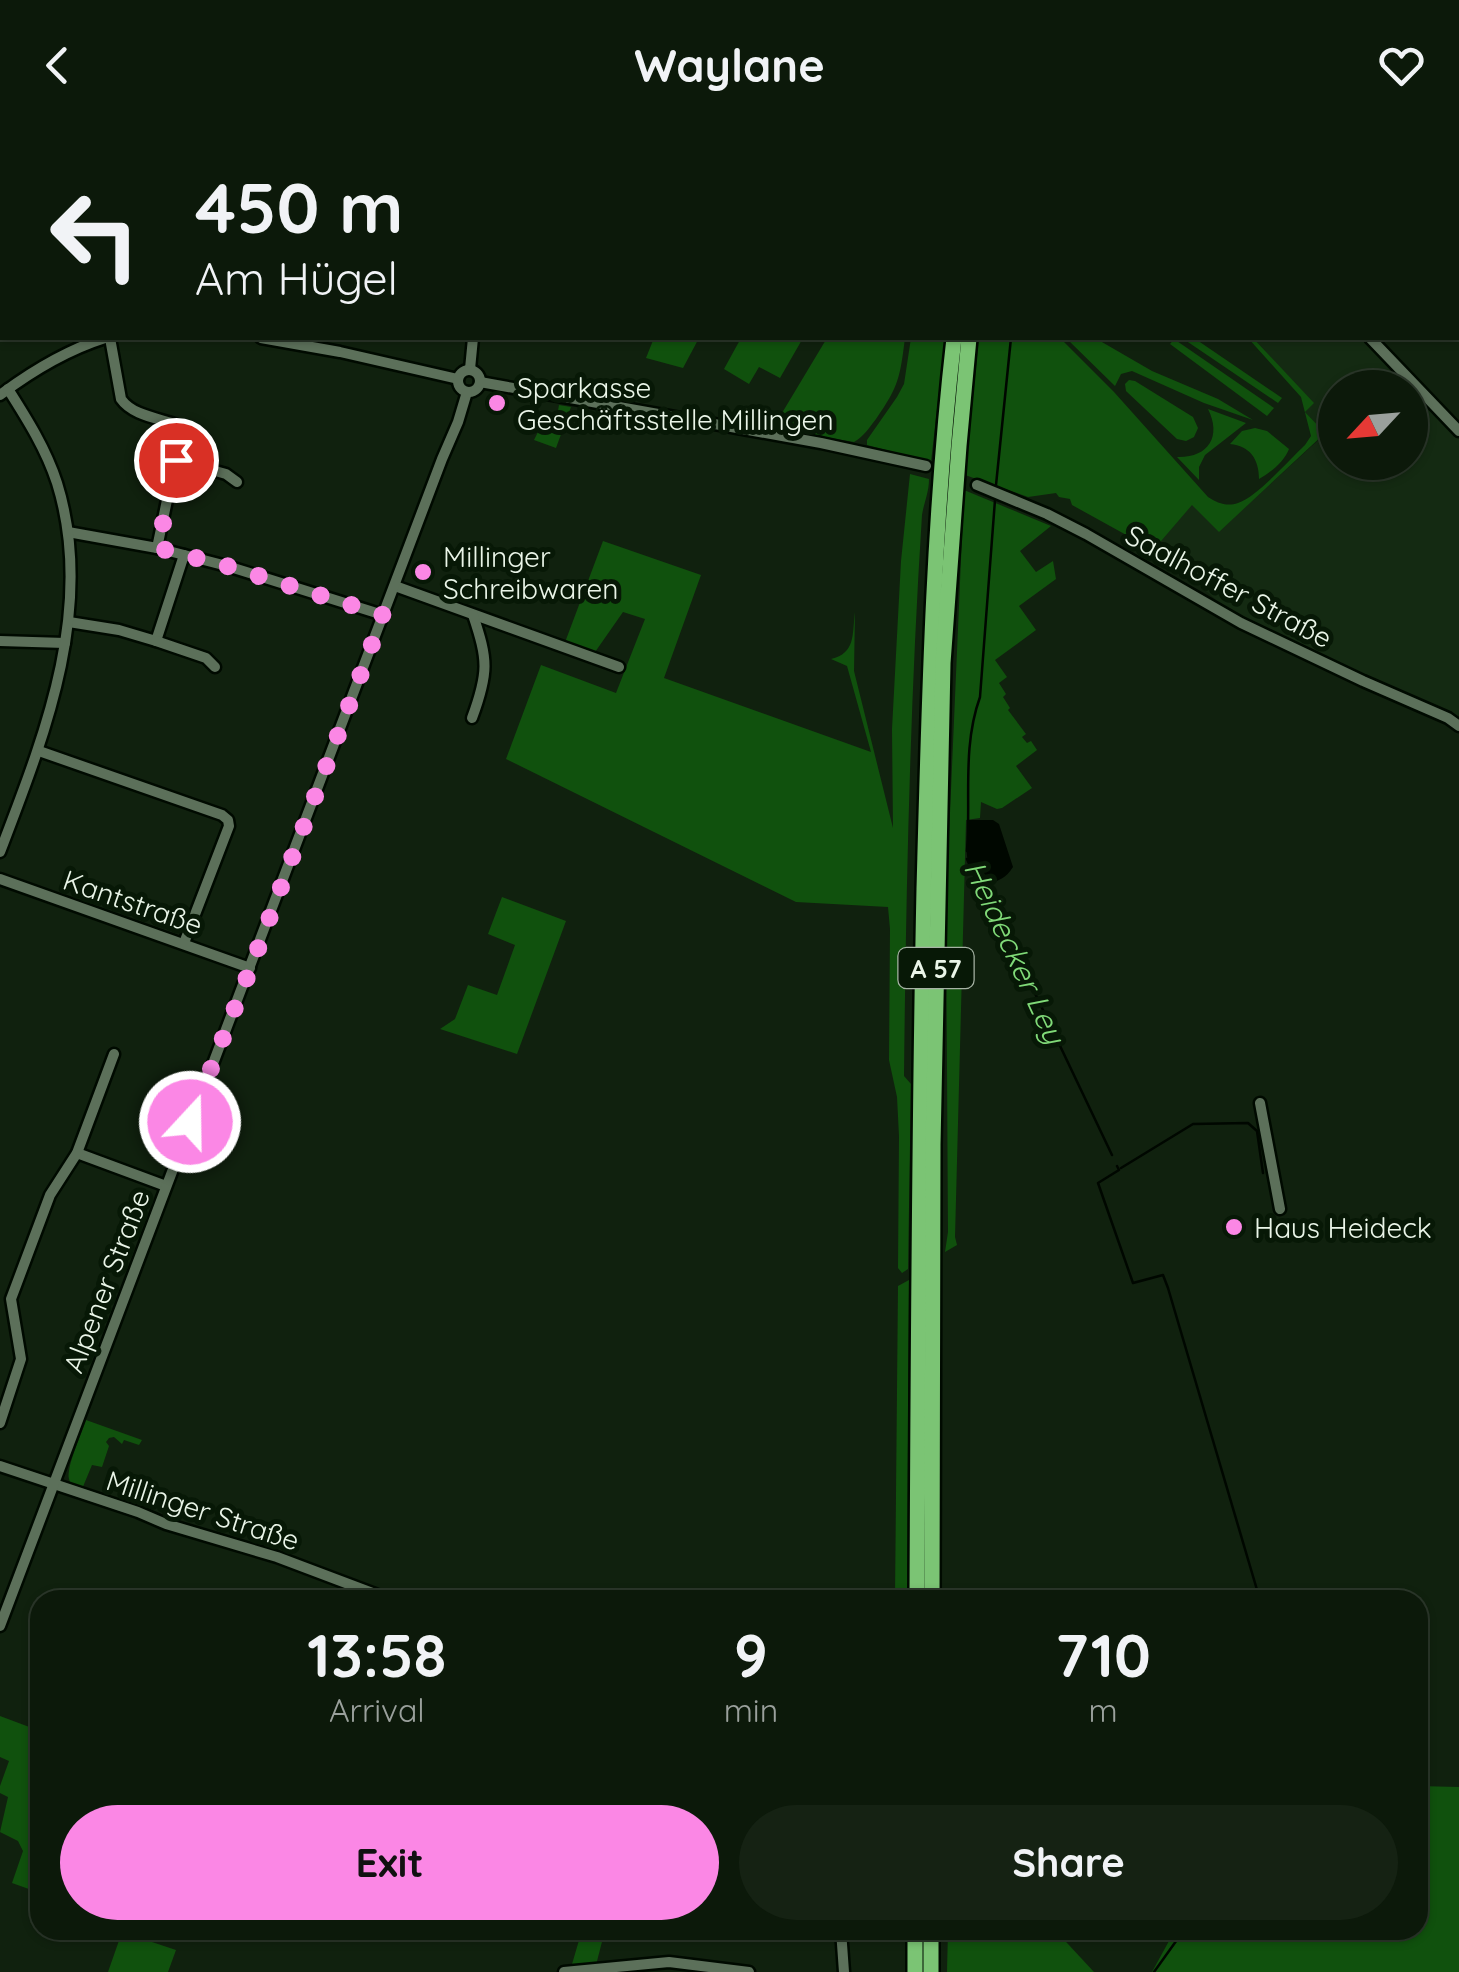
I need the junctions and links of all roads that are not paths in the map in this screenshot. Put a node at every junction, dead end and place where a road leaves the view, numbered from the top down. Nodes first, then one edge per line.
1 (100, 340) edge
2 (108, 340) edge
3 (272, 340) edge
4 (341, 340) edge
5 (473, 340) edge
6 (954, 340) edge
7 (970, 340) edge
8 (1372, 340) edge
9 (340, 352) junction
10 (470, 369) junction
11 (458, 379) junction
12 (480, 382) junction
13 (4, 392) edge
14 (467, 392) junction
15 (1459, 431) edge
16 (176, 460) junction
17 (926, 466) dead end
18 (237, 482) dead end
19 (977, 485) dead end
20 (68, 532) junction
21 (158, 548) junction
22 (184, 554) junction
23 (395, 586) junction
24 (473, 614) junction
25 (383, 615) junction
26 (69, 622) junction
27 (0, 641) edge
28 (156, 641) junction
29 (65, 644) junction
30 (618, 666) dead end
31 (214, 667) dead end
32 (472, 718) dead end
33 (1459, 726) edge
34 (39, 751) junction
35 (0, 852) edge
36 (0, 879) edge
37 (184, 943) junction
38 (250, 968) junction
39 (114, 1054) dead end
40 (1260, 1104) dead end
41 (78, 1152) junction
42 (166, 1186) junction
43 (1280, 1209) dead end
44 (0, 1423) edge
45 (0, 1466) edge
46 (53, 1484) junction
47 (364, 1590) edge
48 (917, 1590) edge
49 (932, 1590) edge
50 (0, 1626) edge
51 (842, 1940) edge
52 (915, 1940) edge
53 (931, 1940) edge
54 (564, 1972) edge
55 (749, 1972) edge
56 (844, 1972) edge
57 (915, 1972) edge
58 (931, 1972) edge

1 - 13 street
2 - 16 street
3 - 9 street
4 - 9 street
5 - 10 street
6 - 48 highway, A 57
7 - 49 highway, A 57
8 - 15 street
9 - 11 street
10 - 11 street
10 - 12 street
11 - 14 street
12 - 14 street
12 - 17 street
13 - 20 street
14 - 23 street, Alpener Straße
16 - 18 street
16 - 21 street
19 - 33 street, Saalhoffer Straße
20 - 21 street
20 - 26 street
21 - 22 street
22 - 25 street
22 - 28 street
23 - 24 street
23 - 25 street, Alpener Straße
24 - 30 street
24 - 32 street
25 - 38 street, Alpener Straße
26 - 28 street
26 - 29 street
27 - 29 street
28 - 31 street
29 - 34 street
34 - 35 street
34 - 37 street
36 - 37 street, Kantstraße
37 - 38 street, Kantstraße
38 - 42 street, Alpener Straße
39 - 41 street
40 - 43 street
41 - 42 street
41 - 44 street
42 - 46 street, Alpener Straße
45 - 46 street, Millinger Straße
46 - 47 street, Millinger Straße
46 - 50 street, Alpener Straße
51 - 56 street
52 - 57 highway
53 - 58 highway
54 - 55 street

